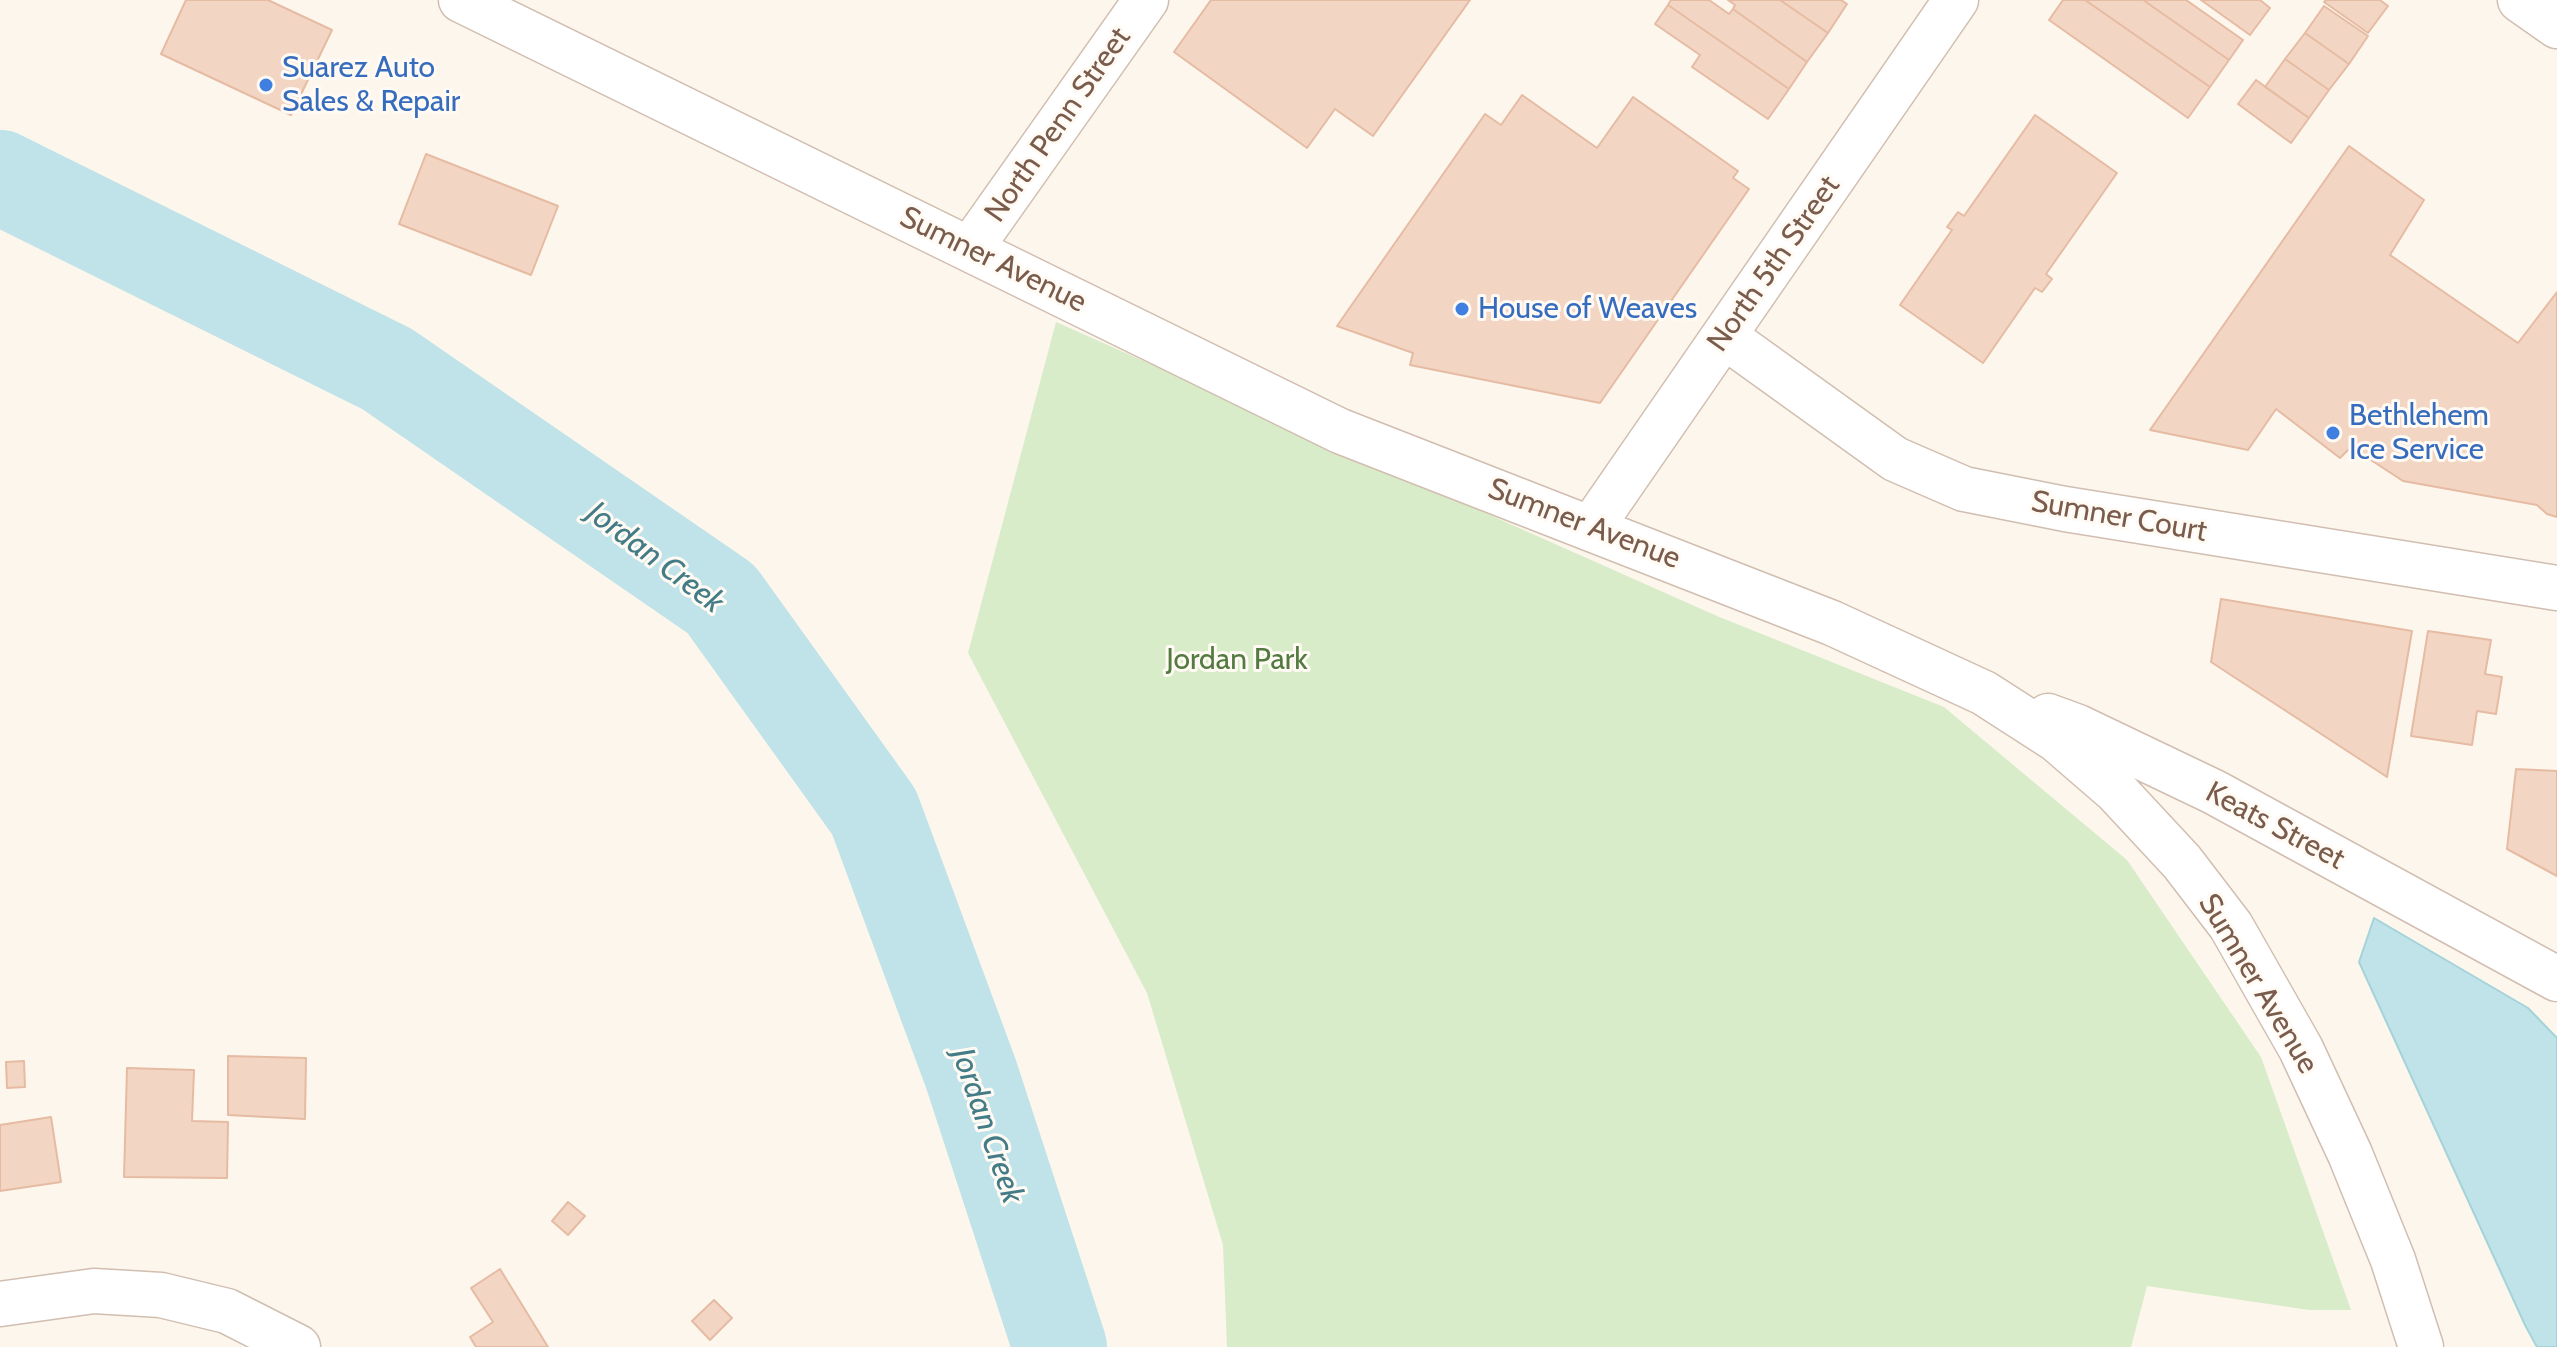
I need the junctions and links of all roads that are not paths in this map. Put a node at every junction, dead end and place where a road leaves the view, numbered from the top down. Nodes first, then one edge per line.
1 (461, 0) edge
2 (1146, 0) edge
3 (1956, 0) edge
4 (2520, 0) edge
5 (2557, 26) edge
6 (970, 249) junction
7 (1724, 336) junction
8 (1591, 528) junction
9 (2557, 588) edge
10 (1984, 693) junction
11 (2557, 979) edge
12 (0, 1304) edge
13 (298, 1347) edge
14 (2421, 1347) edge

1 - 6 street, Sumner Avenue
2 - 6 street, North Penn Street
3 - 7 street, North 5th Street
4 - 5 street
6 - 8 street, Sumner Avenue
7 - 8 street, North 5th Street
7 - 9 street, Sumner Court
8 - 10 street, Sumner Avenue
10 - 11 street, Keats Street
10 - 14 street, Sumner Avenue
12 - 13 street

